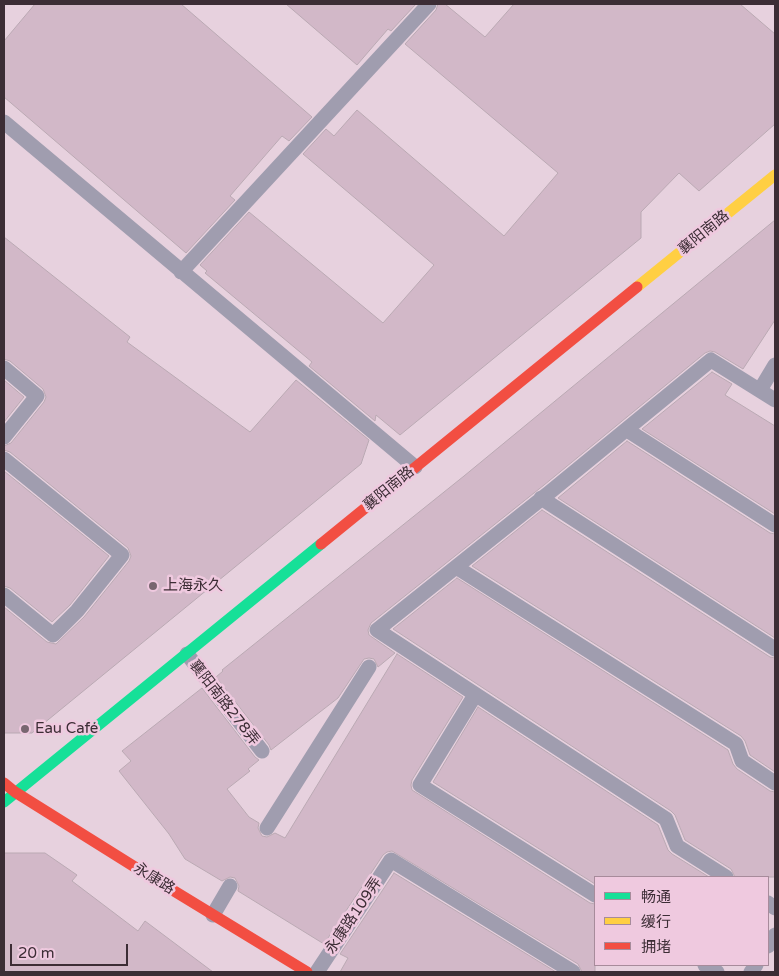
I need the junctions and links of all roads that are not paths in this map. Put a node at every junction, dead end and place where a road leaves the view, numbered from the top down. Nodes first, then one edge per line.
1 (429, 4) edge
2 (4, 122) edge
3 (775, 175) edge
4 (181, 272) junction
5 (775, 366) edge
6 (4, 368) edge
7 (760, 390) junction
8 (775, 400) edge
9 (626, 430) junction
10 (4, 437) edge
11 (4, 459) edge
12 (415, 467) junction
13 (542, 498) junction
14 (775, 525) edge
15 (456, 566) junction
16 (4, 595) edge
17 (775, 649) edge
18 (187, 654) junction
19 (369, 667) dead end
20 (474, 695) junction
21 (262, 752) dead end
22 (4, 783) edge
23 (775, 783) edge
24 (15, 792) junction
25 (4, 802) edge
26 (267, 828) dead end
27 (724, 876) edge
28 (230, 886) dead end
29 (594, 894) edge
30 (213, 915) junction
31 (307, 972) edge
32 (316, 972) edge
33 (573, 972) edge

1 - 4 lane
2 - 4 lane
3 - 12 street, 襄阳南路
4 - 12 lane
5 - 7 lane
6 - 10 lane
7 - 8 lane
7 - 9 lane
9 - 13 lane
9 - 14 lane
11 - 16 lane
12 - 18 street, 襄阳南路
13 - 15 lane
13 - 17 lane
15 - 20 lane
15 - 23 lane
18 - 21 lane, 襄阳南路278弄
18 - 24 street, 襄阳南路
19 - 26 lane
20 - 27 lane
20 - 29 lane
22 - 24 street, 永康路
24 - 25 street, 襄阳南路
24 - 30 street, 永康路
28 - 30 lane
30 - 31 street, 永康路
32 - 33 lane, 永康路109弄

